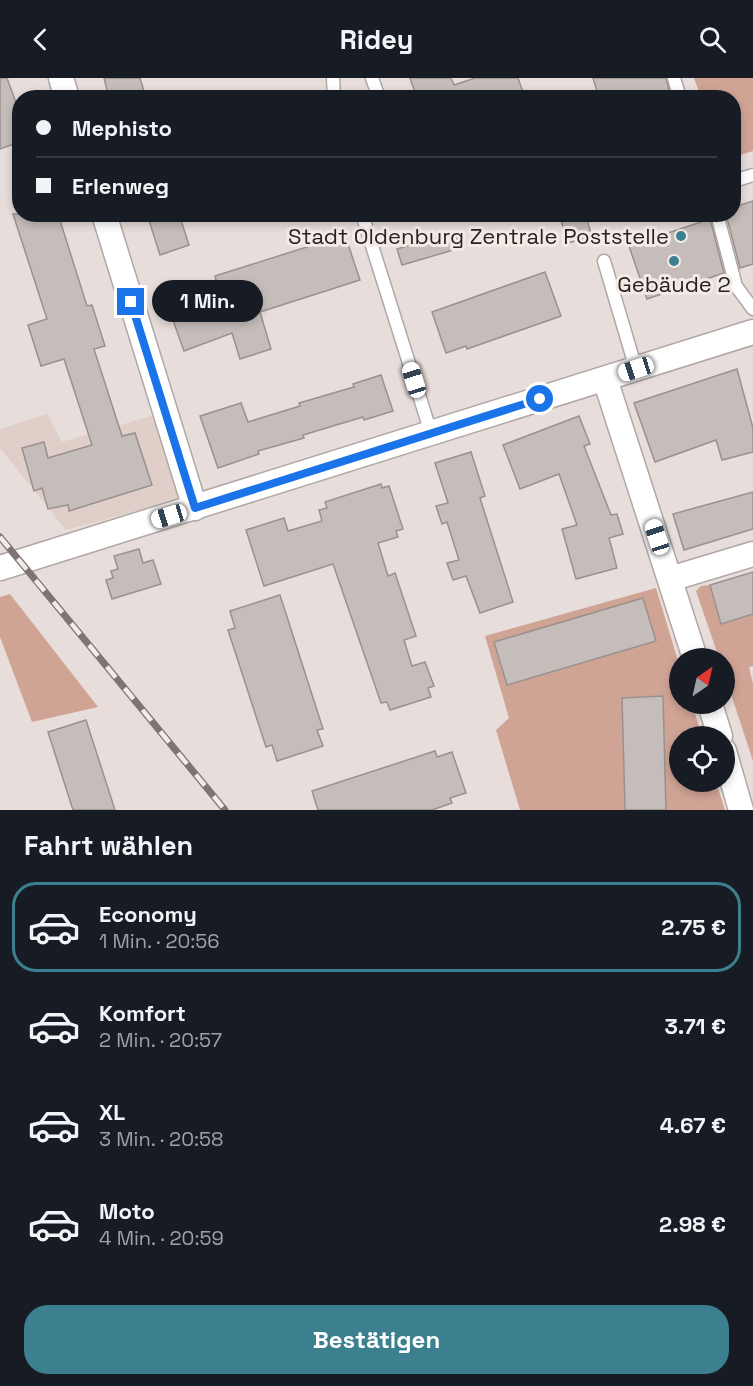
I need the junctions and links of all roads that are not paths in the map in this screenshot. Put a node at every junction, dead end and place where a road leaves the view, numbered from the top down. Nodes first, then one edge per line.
1 (106, 222) edge
2 (365, 222) edge
3 (719, 222) edge
4 (604, 261) dead end
5 (753, 309) edge
6 (753, 332) edge
7 (636, 369) junction
8 (605, 379) junction
9 (431, 433) junction
10 (195, 508) junction
11 (753, 554) edge
12 (0, 568) edge
13 (670, 579) junction
14 (692, 648) edge
15 (735, 789) edge
16 (741, 810) edge

1 - 10 street
2 - 9 lane
3 - 5 lane
4 - 7 lane
6 - 7 street
7 - 8 street
8 - 9 street
8 - 13 street
9 - 10 street
10 - 12 street
11 - 13 street
13 - 14 street
15 - 16 street

